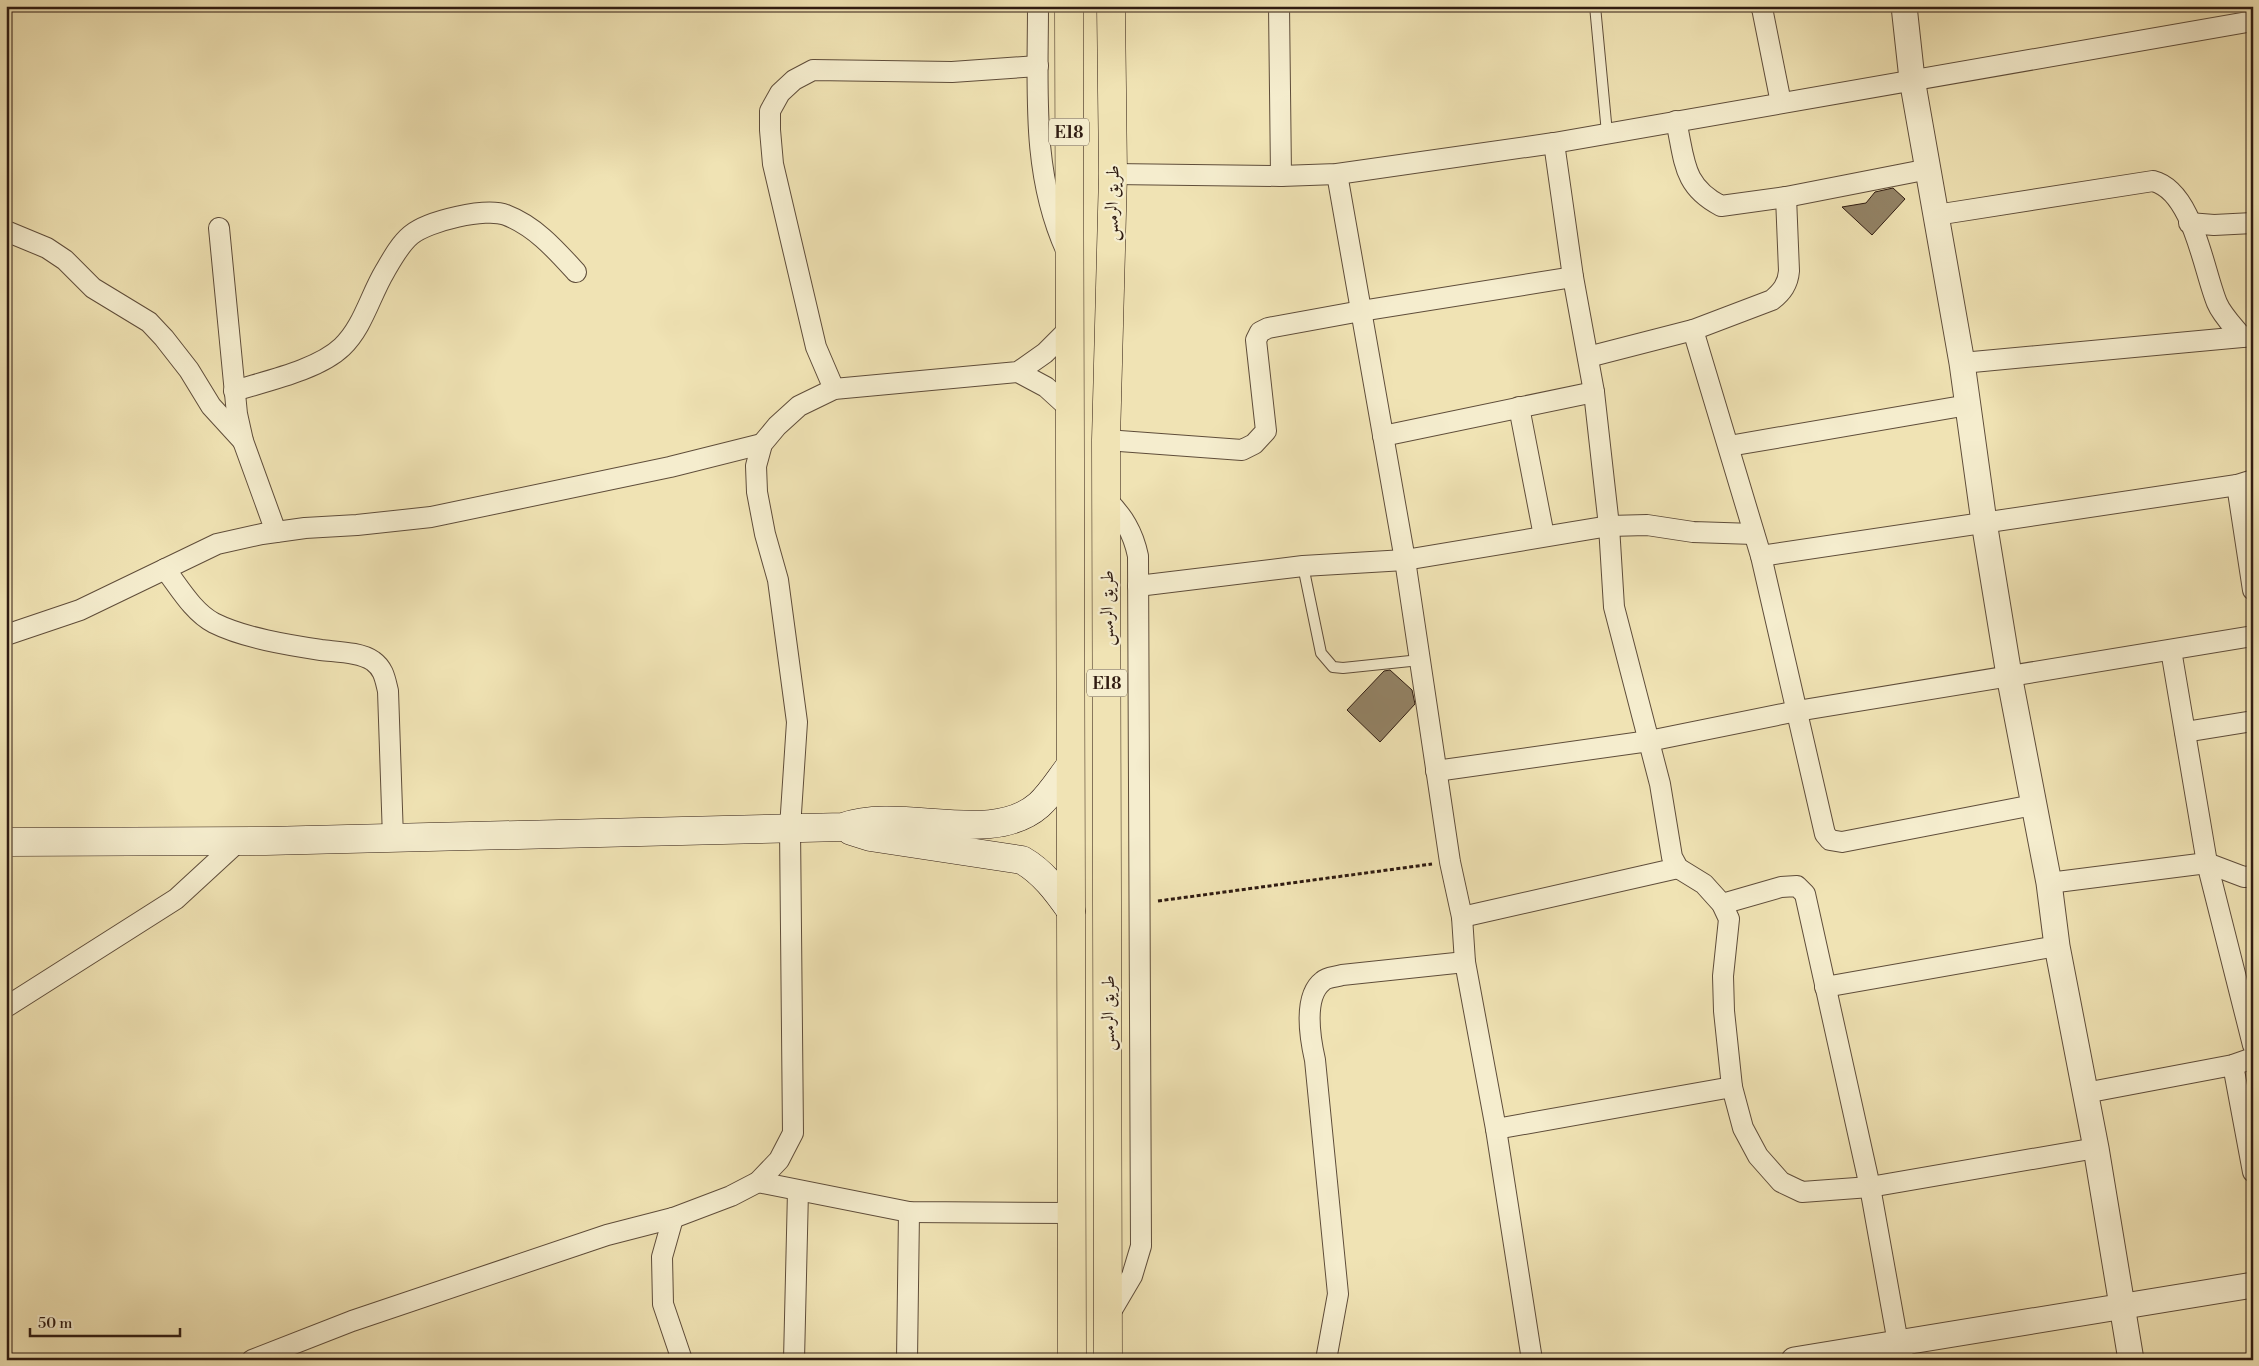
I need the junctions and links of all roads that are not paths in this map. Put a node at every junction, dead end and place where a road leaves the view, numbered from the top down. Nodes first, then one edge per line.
1 (1038, 6) edge
2 (1069, 6) edge
3 (1111, 6) edge
4 (1279, 6) edge
5 (1595, 6) edge
6 (1760, 6) edge
7 (1904, 6) edge
8 (2253, 22) edge
9 (1038, 66) junction
10 (1912, 79) junction
11 (1781, 103) junction
12 (1676, 121) junction
13 (1607, 134) junction
14 (1554, 143) junction
15 (1929, 169) junction
16 (1113, 174) junction
17 (1337, 174) junction
18 (1281, 176) junction
19 (1786, 197) junction
20 (1936, 215) junction
21 (2189, 223) junction
22 (2253, 223) edge
23 (219, 228) dead end
24 (6, 232) edge
25 (1069, 258) junction
26 (576, 272) dead end
27 (1573, 277) junction
28 (1362, 311) junction
29 (1068, 329) junction
30 (1693, 330) junction
31 (2247, 337) edge
32 (1588, 357) junction
33 (1962, 364) junction
34 (1018, 372) junction
35 (834, 389) junction
36 (234, 392) junction
37 (1594, 392) junction
38 (1968, 405) junction
39 (1519, 407) junction
40 (1069, 408) junction
41 (1384, 436) junction
42 (1106, 440) junction
43 (243, 441) junction
44 (762, 444) junction
45 (1729, 446) junction
46 (2245, 483) edge
47 (1106, 499) junction
48 (1984, 522) junction
49 (1609, 526) junction
50 (276, 532) junction
51 (1754, 534) junction
52 (1544, 536) junction
53 (1761, 556) junction
54 (1405, 560) junction
55 (1303, 566) junction
56 (165, 569) junction
57 (1138, 586) junction
58 (2253, 590) edge
59 (6, 635) edge
60 (2253, 636) edge
61 (2171, 650) junction
62 (1420, 660) junction
63 (2009, 675) junction
64 (1797, 711) junction
65 (2253, 720) edge
66 (2185, 732) junction
67 (1649, 741) junction
68 (1070, 766) junction
69 (1436, 771) junction
70 (2033, 805) junction
71 (843, 827) junction
72 (790, 828) junction
73 (393, 838) junction
74 (239, 841) junction
75 (6, 842) edge
76 (2207, 863) junction
77 (1678, 868) junction
78 (2253, 876) edge
79 (2049, 883) junction
80 (1722, 904) junction
81 (1071, 911) junction
82 (1462, 917) junction
83 (2057, 946) junction
84 (1465, 962) junction
85 (1825, 987) junction
86 (6, 1007) edge
87 (2253, 1045) edge
88 (2253, 1058) edge
89 (2233, 1065) junction
90 (1732, 1087) junction
91 (2085, 1093) junction
92 (1496, 1129) junction
93 (2096, 1148) junction
94 (2253, 1172) edge
95 (758, 1182) junction
96 (1870, 1187) junction
97 (798, 1191) junction
98 (909, 1212) junction
99 (1071, 1212) junction
100 (673, 1218) junction
101 (2253, 1286) edge
102 (2121, 1306) junction
103 (1109, 1315) junction
104 (1901, 1351) edge
105 (1110, 1358) edge
106 (252, 1360) edge
107 (682, 1360) edge
108 (794, 1360) edge
109 (907, 1360) edge
110 (1072, 1360) edge
111 (1326, 1360) edge
112 (1532, 1360) edge
113 (1794, 1360) edge
114 (2131, 1360) edge

1 - 9 street
2 - 25 highway, E18
3 - 16 highway, طريق الرمس / E18
4 - 18 street
5 - 13 lane
6 - 11 street
7 - 10 street
8 - 10 street
9 - 25 street
9 - 35 street
10 - 11 street
10 - 15 street
11 - 12 street
12 - 13 street
12 - 19 street
13 - 14 street
14 - 17 street
14 - 27 street
15 - 19 street
15 - 20 street
16 - 18 street
16 - 42 highway, طريق الرمس / E18
17 - 18 street
17 - 28 street
19 - 30 street
20 - 21 street
20 - 33 street
21 - 22 street
21 - 31 street
23 - 36 street
24 - 43 street
25 - 29 highway, E18
26 - 36 street
27 - 28 street
27 - 32 street
28 - 41 street
28 - 42 street
29 - 34 street
29 - 40 highway, E18
30 - 32 street
30 - 45 street
31 - 33 street
32 - 37 street
33 - 38 street
34 - 35 street
34 - 40 street
35 - 44 street
36 - 43 street
37 - 39 street
37 - 49 street
38 - 45 street
38 - 48 street
39 - 41 street
39 - 52 street
40 - 68 highway, E18
41 - 54 street
42 - 47 highway, طريق الرمس / E18
43 - 50 street
44 - 50 street
44 - 72 street
45 - 51 street
46 - 48 street
46 - 58 street
47 - 57 street
47 - 103 highway, طريق الرمس / E18
48 - 53 street
48 - 63 street
49 - 51 street
49 - 52 street
49 - 67 street
50 - 56 street
51 - 53 street
52 - 54 street
53 - 64 street
54 - 55 street
54 - 62 street
55 - 57 street
55 - 62 lane
56 - 59 street
56 - 73 street
57 - 103 street
60 - 61 street
61 - 63 street
61 - 66 street
62 - 69 street
63 - 64 street
63 - 70 street
64 - 67 street
64 - 70 street
65 - 66 street
66 - 76 street
67 - 69 street
67 - 77 street
68 - 71 main road
68 - 81 highway, E18
69 - 82 street
70 - 79 street
71 - 72 main road
71 - 81 main road
72 - 73 main road
72 - 95 street
73 - 74 main road
74 - 75 main road
74 - 86 street
76 - 78 street
76 - 79 street
76 - 87 street
77 - 80 street
77 - 82 street
79 - 83 street
80 - 85 street
80 - 90 street
81 - 99 highway, E18
82 - 84 street
83 - 85 street
83 - 91 street
84 - 92 street
84 - 111 street
85 - 96 street
88 - 89 street
89 - 91 street
89 - 94 street
90 - 92 street
90 - 96 street
91 - 93 street
92 - 112 street
93 - 96 street
93 - 102 street
95 - 97 street
95 - 100 street
96 - 104 street
97 - 98 street
97 - 108 street
98 - 99 street
98 - 109 street
99 - 110 highway, E18
100 - 106 street
100 - 107 street
101 - 102 street
102 - 104 street
102 - 114 street
103 - 105 highway, طريق الرمس / E18
104 - 113 street

